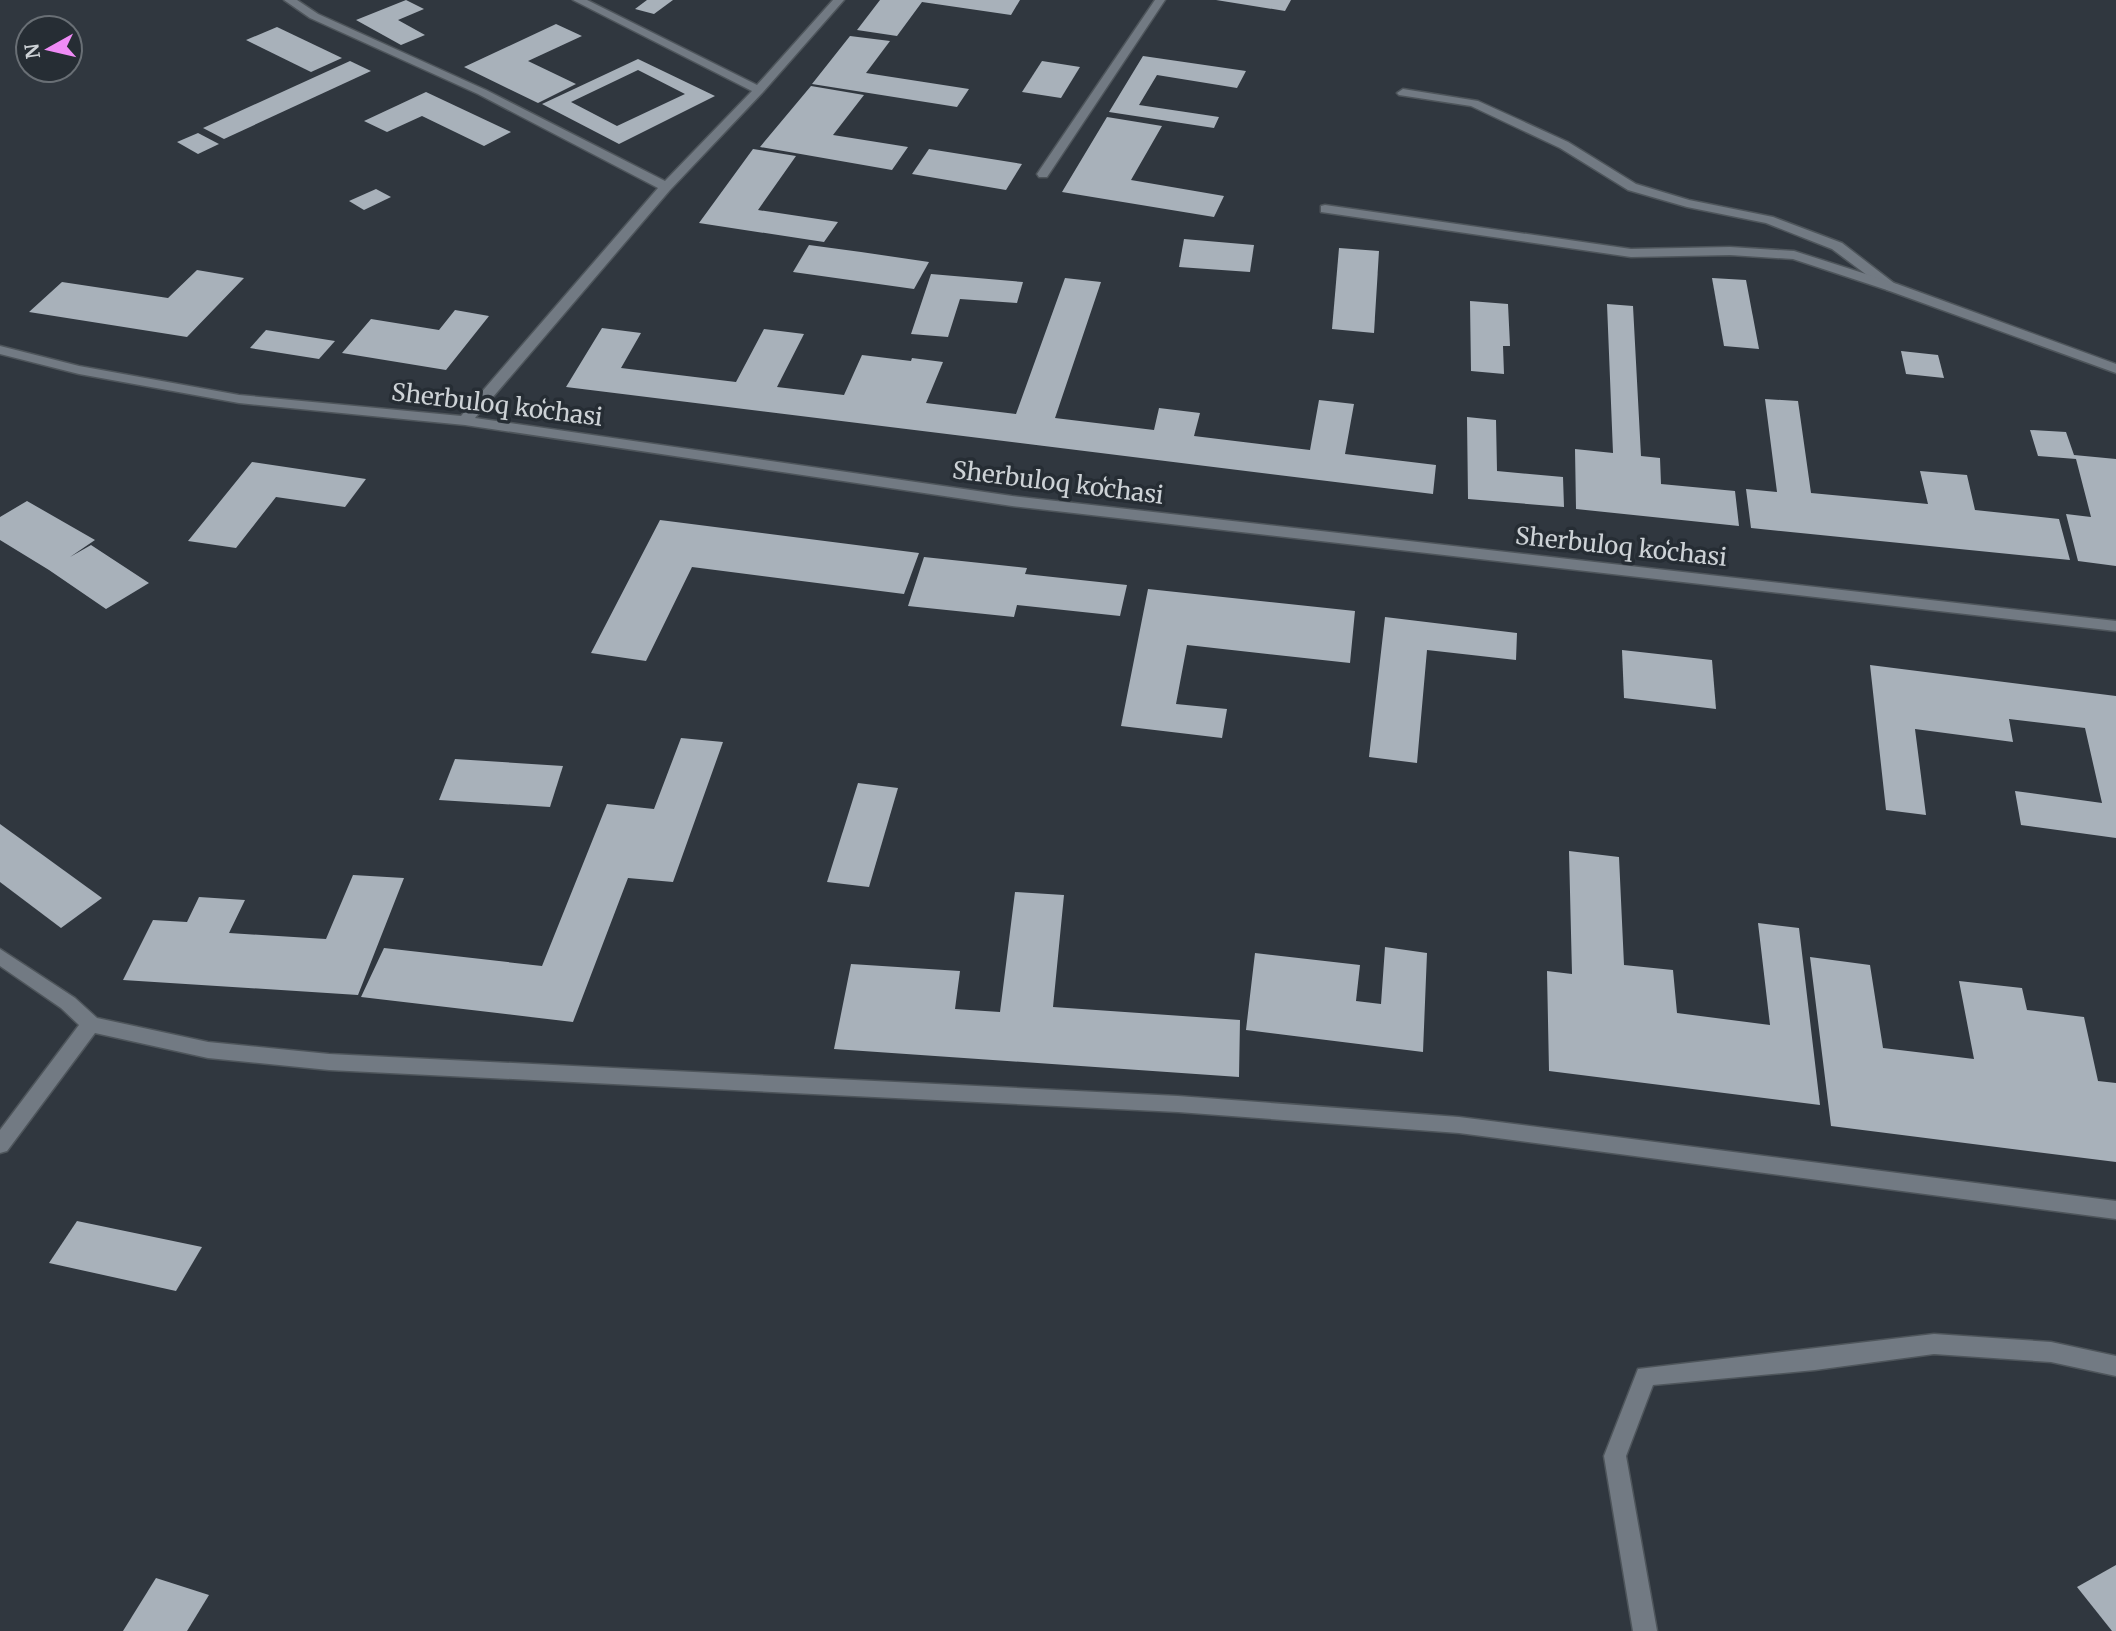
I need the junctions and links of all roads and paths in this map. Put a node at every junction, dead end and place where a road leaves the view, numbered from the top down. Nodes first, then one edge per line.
1 (289, 0) edge
2 (578, 0) edge
3 (839, 0) edge
4 (1160, 0) edge
5 (760, 90) junction
6 (1404, 93) dead end
7 (1043, 174) dead end
8 (666, 187) junction
9 (1325, 209) dead end
10 (1892, 287) junction
11 (0, 350) edge
12 (2116, 369) edge
13 (465, 421) junction
14 (2116, 626) edge
15 (0, 956) edge
16 (91, 1024) junction
17 (0, 1145) edge
18 (2116, 1210) edge
19 (2116, 1366) edge
20 (1646, 1631) edge

1 - 8 street
2 - 5 street
3 - 5 street
4 - 7 street
5 - 8 street
6 - 10 street
8 - 13 street
9 - 10 street
10 - 12 street
11 - 13 street, Sherbuloq koʻchasi
13 - 14 street, Sherbuloq koʻchasi
15 - 16 street
16 - 17 street
16 - 18 street
19 - 20 street

